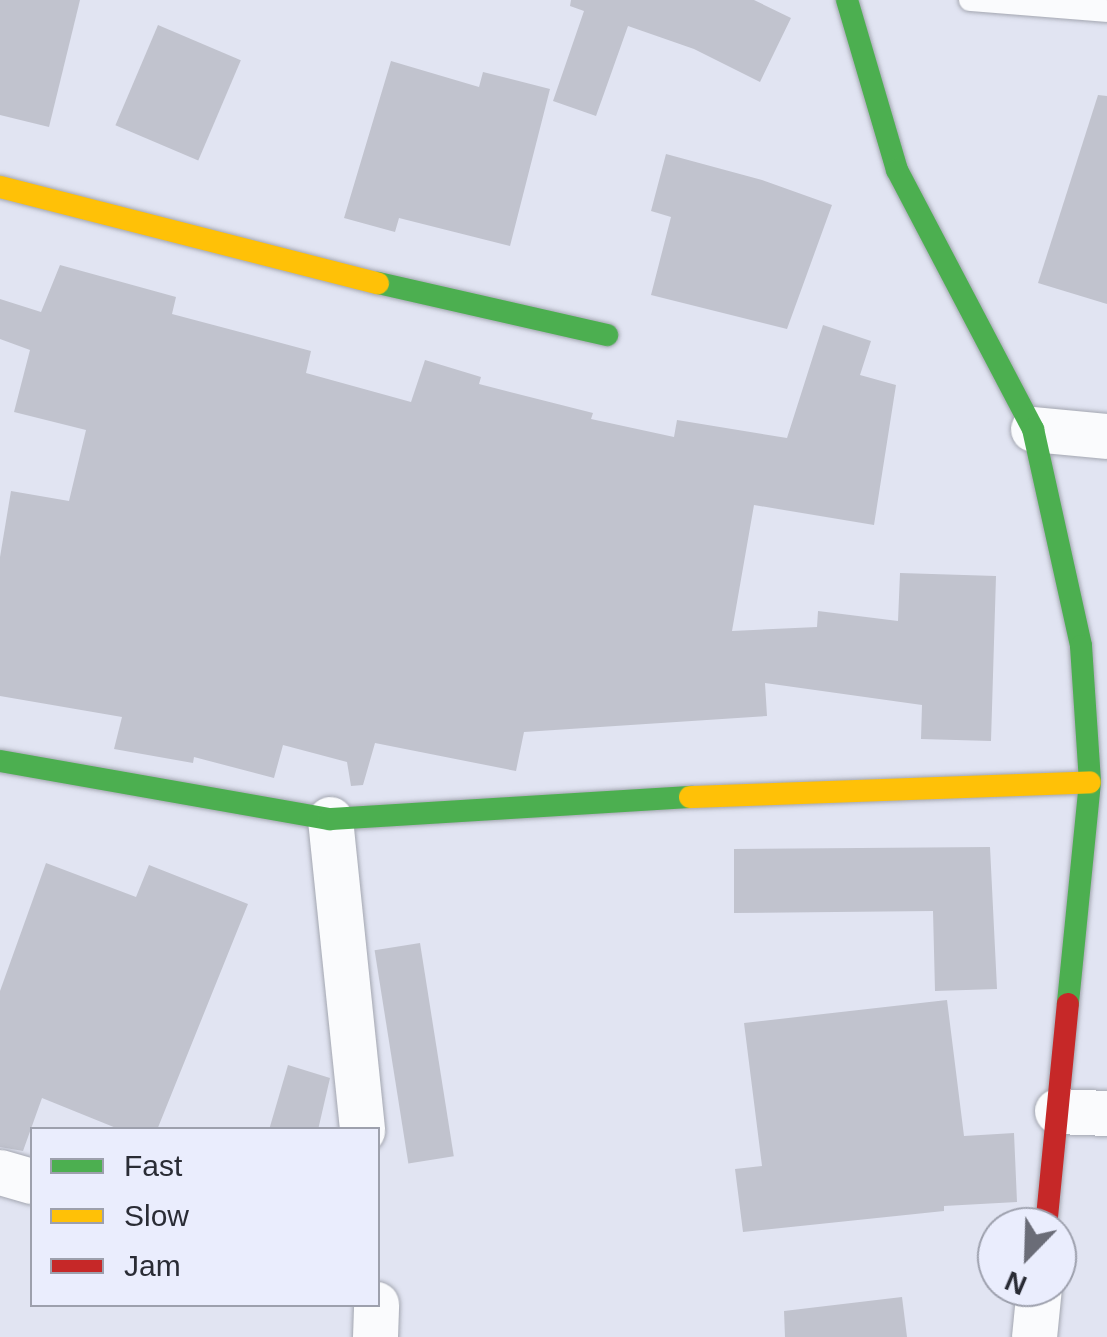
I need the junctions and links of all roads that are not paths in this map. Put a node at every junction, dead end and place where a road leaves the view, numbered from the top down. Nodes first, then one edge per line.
1 (847, 0) edge
2 (970, 0) edge
3 (1107, 11) edge
4 (0, 187) edge
5 (607, 335) dead end
6 (1034, 429) junction
7 (1107, 436) edge
8 (0, 761) edge
9 (1090, 782) junction
10 (330, 819) junction
11 (1058, 1111) junction
12 (1107, 1113) edge
13 (362, 1127) edge
14 (0, 1172) edge
15 (30, 1180) edge
16 (1048, 1207) edge
17 (376, 1307) edge
18 (1038, 1307) edge
19 (375, 1337) edge
20 (1034, 1337) edge

1 - 6 street
2 - 3 lane
4 - 5 street
6 - 7 street
6 - 9 street
8 - 10 street
9 - 10 street
9 - 11 street
10 - 13 street
11 - 12 street
11 - 16 street
14 - 15 street
17 - 19 street
18 - 20 street

